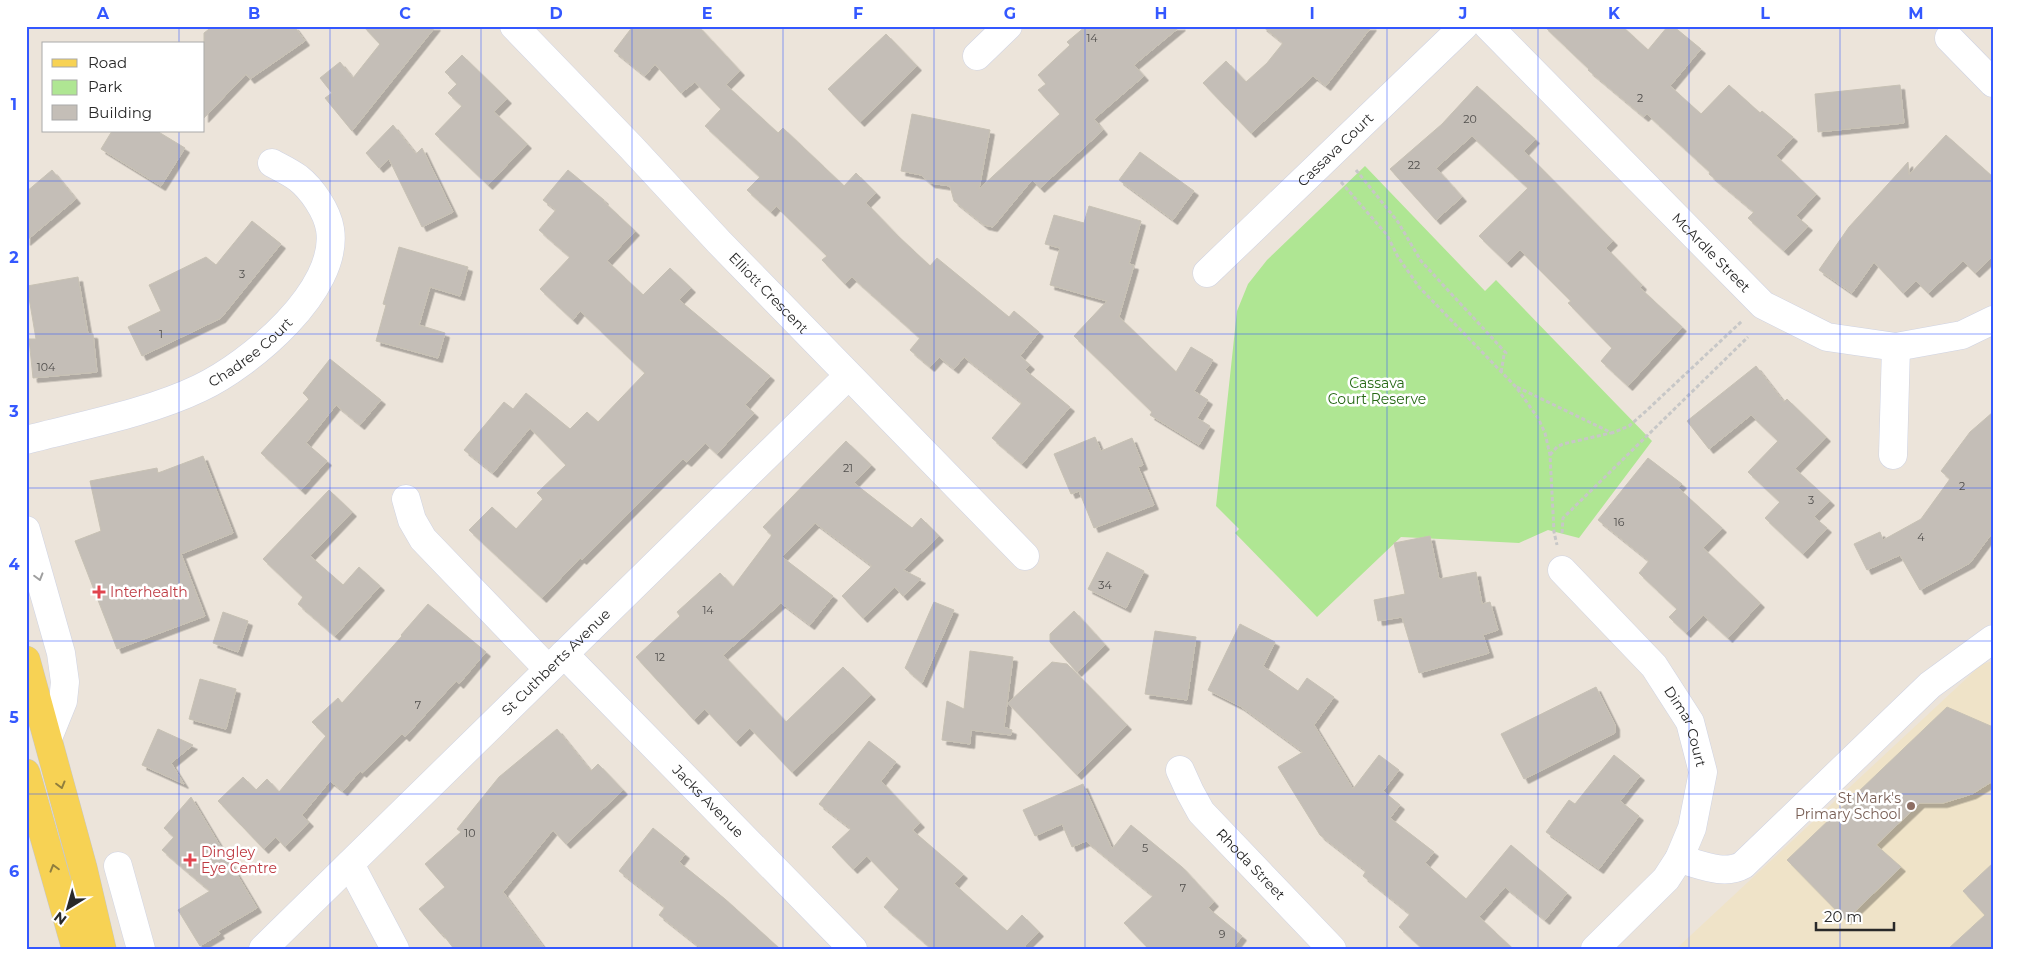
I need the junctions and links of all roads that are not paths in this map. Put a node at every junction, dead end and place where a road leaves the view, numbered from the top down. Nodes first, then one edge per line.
1 (514, 26) edge
2 (1008, 26) edge
3 (1464, 26) edge
4 (1488, 26) edge
5 (1949, 38) dead end
6 (977, 56) dead end
7 (1993, 83) edge
8 (272, 163) dead end
9 (1207, 273) dead end
10 (1993, 320) edge
11 (1896, 347) junction
12 (848, 376) junction
13 (26, 440) edge
14 (1892, 455) dead end
15 (406, 499) dead end
16 (26, 530) edge
17 (1026, 556) dead end
18 (1562, 570) road end
19 (1993, 640) edge
20 (26, 660) edge
21 (556, 661) junction
22 (48, 738) junction
23 (1180, 770) dead end
24 (26, 773) edge
25 (1679, 859) junction
26 (350, 864) junction
27 (118, 866) dead end
28 (76, 949) edge
29 (102, 949) edge
30 (141, 949) edge
31 (263, 949) edge
32 (395, 949) edge
33 (853, 949) edge
34 (1332, 949) edge
35 (1595, 949) edge

1 - 12 street, Elliott Crescent
2 - 6 street
3 - 9 street, Cassava Court
4 - 11 street, McArdle Street
5 - 7 street
8 - 13 street, Chadree Court
10 - 11 street, McArdle Street
11 - 14 street
12 - 17 street, Elliott Crescent
12 - 21 street, St Cuthberts Avenue
15 - 21 street, Jacks Avenue
16 -> 22 street
18 - 25 street, Dimar Court
19 - 25 street
20 - 22 main road
21 - 26 street, St Cuthberts Avenue
21 - 33 street, Jacks Avenue
22 -> 29 main road
23 - 34 street, Rhoda Street
28 -> 24 main road
25 - 35 street, Dimar Court
26 - 31 street, St Cuthberts Avenue
26 - 32 street
27 - 30 street

